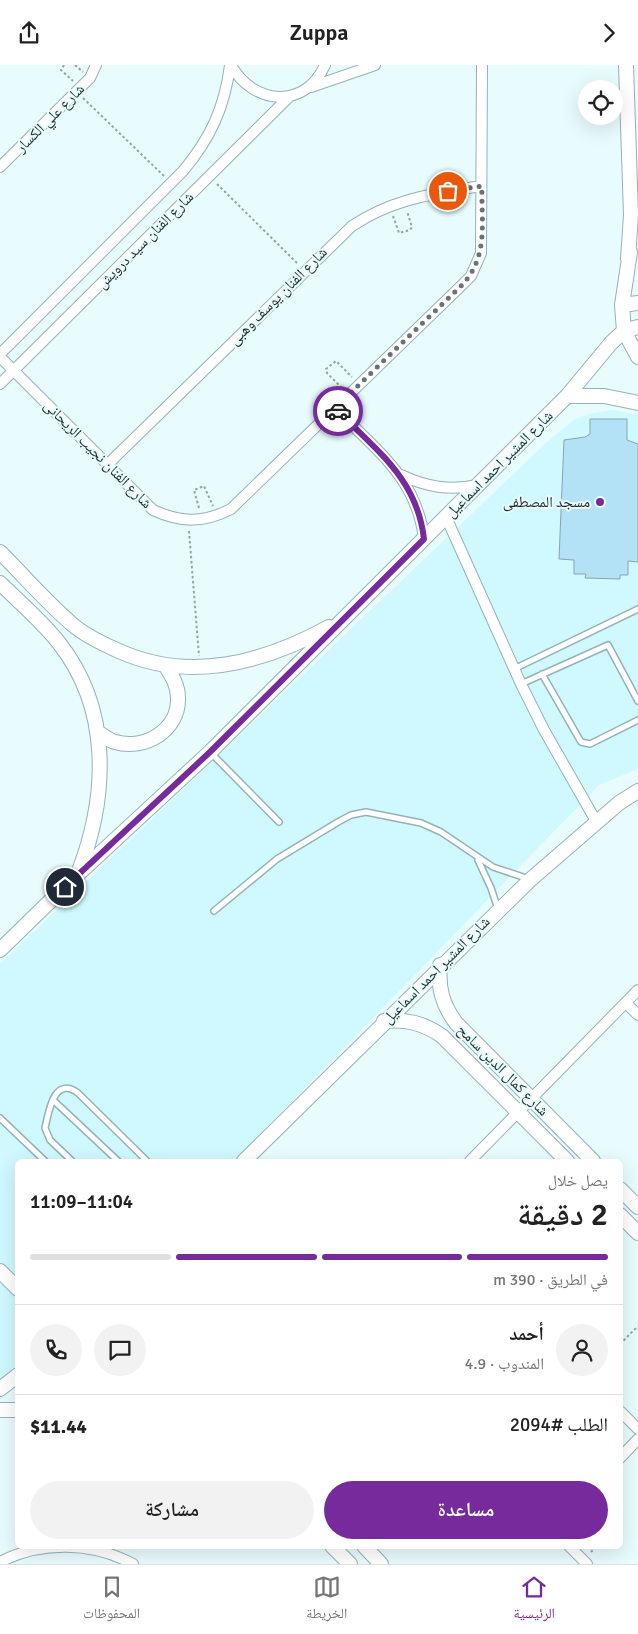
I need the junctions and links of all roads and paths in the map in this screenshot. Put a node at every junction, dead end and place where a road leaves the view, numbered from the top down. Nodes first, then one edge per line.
1 (64, 65) edge
2 (96, 65) edge
3 (231, 65) edge
4 (325, 65) edge
5 (375, 65) edge
6 (482, 65) edge
7 (626, 65) edge
8 (305, 89) junction
9 (79, 90) junction
10 (290, 96) junction
11 (0, 167) edge
12 (209, 176) junction
13 (171, 183) junction
14 (482, 186) junction
15 (403, 200) junction
16 (389, 205) junction
17 (638, 225) edge
18 (628, 259) junction
19 (304, 270) junction
20 (638, 303) edge
21 (622, 305) junction
22 (638, 327) edge
23 (624, 331) junction
24 (0, 355) edge
25 (638, 357) edge
26 (13, 370) junction
27 (0, 384) edge
28 (360, 385) junction
29 (348, 395) junction
30 (567, 397) junction
31 (638, 403) edge
32 (335, 408) junction
33 (108, 464) junction
34 (401, 475) junction
35 (478, 485) junction
36 (217, 516) junction
37 (446, 517) junction
38 (202, 520) junction
39 (189, 521) junction
40 (424, 539) junction
41 (0, 552) edge
42 (0, 583) edge
43 (638, 609) edge
44 (343, 620) junction
45 (165, 665) junction
46 (200, 668) junction
47 (514, 669) junction
48 (542, 674) junction
49 (521, 684) junction
50 (638, 701) edge
51 (638, 720) edge
52 (99, 733) junction
53 (210, 752) junction
54 (638, 791) edge
55 (596, 821) junction
56 (279, 822) dead end
57 (476, 857) junction
58 (78, 874) junction
59 (530, 879) junction
60 (498, 909) junction
61 (214, 911) dead end
62 (0, 950) edge
63 (440, 965) junction
64 (638, 991) edge
65 (626, 1003) junction
66 (638, 1015) edge
67 (384, 1021) junction
68 (531, 1099) junction
69 (53, 1100) junction
70 (518, 1112) junction
71 (0, 1118) edge
72 (43, 1159) edge
73 (70, 1159) edge
74 (116, 1159) edge
75 (145, 1159) edge
76 (246, 1159) edge
77 (472, 1159) edge
78 (564, 1159) edge
79 (591, 1159) edge
80 (623, 1192) edge
81 (638, 1207) edge
82 (623, 1218) edge
83 (638, 1233) edge
84 (0, 1271) edge
85 (15, 1286) edge
86 (638, 1326) edge
87 (623, 1341) edge
88 (15, 1377) edge
89 (0, 1389) edge
90 (0, 1410) edge
91 (15, 1410) edge
92 (623, 1414) edge
93 (638, 1429) edge
94 (638, 1439) edge
95 (623, 1455) edge
96 (38, 1549) edge
97 (91, 1549) edge
98 (367, 1549) edge
99 (572, 1549) edge
100 (337, 1554) edge
101 (0, 1561) edge
102 (133, 1564) edge
103 (350, 1564) edge
104 (381, 1564) edge
105 (587, 1564) edge

1 - 9 path
2 - 9 street, شارع علي الكسار
3 - 10 street
3 - 13 street, شارع الفنان سيد درويش
4 - 8 street
5 - 8 street
6 - 14 street, شارع الفنان نجيب الريحانى
7 - 18 main road
8 - 10 street
9 - 11 street, شارع علي الكسار
9 - 13 path
10 - 12 street, شارع الفنان سيد درويش
12 - 19 path
12 - 26 street, شارع الفنان سيد درويش
13 - 24 street, شارع الفنان سيد درويش
14 - 15 street, شارع الفنان يوسف وهبى
14 - 28 street, شارع الفنان نجيب الريحانى
15 - 16 street, شارع الفنان يوسف وهبى
15 - 16 path
16 - 19 street, شارع الفنان يوسف وهبى
17 - 18 main road
18 - 21 main road
19 - 33 street, شارع الفنان يوسف وهبى
20 - 21 main road
21 - 23 main road
22 - 23 main road
23 - 25 main road
23 - 30 main road, شارع المشير احمد اسماعيل
24 - 26 street, شارع الفنان نجيب الريحانى
26 - 27 street, شارع الفنان سيد درويش
26 - 33 street, شارع الفنان نجيب الريحانى
28 - 29 street, شارع الفنان نجيب الريحانى
28 - 29 path
29 - 32 street, شارع الفنان نجيب الريحانى
30 - 31 main road
30 - 35 main road, شارع المشير احمد اسماعيل
32 - 34 street
32 - 36 street, شارع الفنان نجيب الريحانى
33 - 39 street, شارع الفنان نجيب الريحانى
34 - 35 street
34 - 40 street
35 - 37 main road, شارع المشير احمد اسماعيل
36 - 38 street, شارع الفنان نجيب الريحانى
36 - 38 path
37 - 40 main road, شارع المشير احمد اسماعيل
37 - 47 street
38 - 39 street, شارع الفنان نجيب الريحانى
39 - 46 path
40 - 44 main road, شارع المشير احمد اسماعيل
41 - 45 main road
42 - 52 main road
43 - 47 lane
44 - 46 main road
44 - 53 main road, شارع المشير احمد اسماعيل
45 - 46 main road
45 - 52 main road
47 - 49 street
48 - 49 lane
48 - 50 lane
48 - 51 lane
49 - 55 street
52 - 58 main road
53 - 56 lane
53 - 58 main road, شارع المشير احمد اسماعيل
54 - 55 main road, شارع المشير احمد اسماعيل
55 - 59 main road, شارع المشير احمد اسماعيل
57 - 59 lane
57 - 60 lane
57 - 61 lane
58 - 62 main road, شارع المشير احمد اسماعيل
59 - 60 main road, شارع المشير احمد اسماعيل
60 - 63 main road, شارع المشير احمد اسماعيل
63 - 67 main road, شارع المشير احمد اسماعيل
63 - 68 main road, شارع كمال الدين سامح
64 - 65 street
65 - 66 street
65 - 68 street
67 - 70 main road, شارع كمال الدين سامح
67 - 76 main road, شارع المشير احمد اسماعيل
68 - 70 street
68 - 79 main road, شارع كمال الدين سامح
69 - 73 lane
69 - 74 lane
69 - 75 lane
70 - 77 street
70 - 78 main road, شارع كمال الدين سامح
71 - 72 lane
80 - 81 main road
82 - 83 main road
84 - 85 main road
86 - 87 path
88 - 89 main road
90 - 91 main road
92 - 93 street
94 - 95 street
96 - 101 street
97 - 102 street
98 - 104 main road
99 - 105 street
100 - 103 main road

